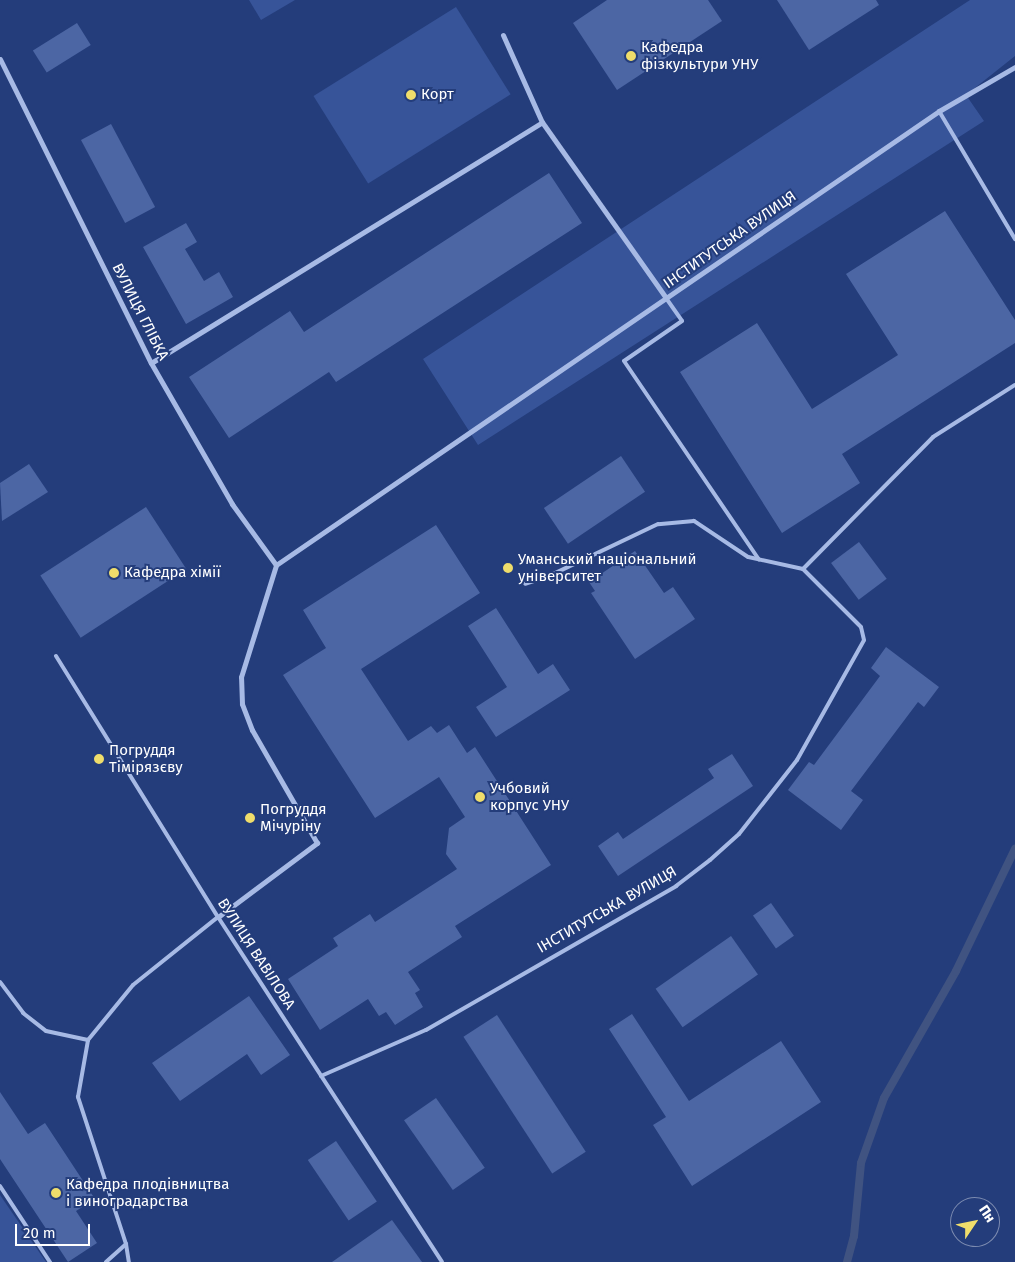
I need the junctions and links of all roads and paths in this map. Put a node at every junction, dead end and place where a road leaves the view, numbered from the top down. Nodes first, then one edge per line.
1 (503, 35) dead end
2 (0, 59) edge
3 (1015, 68) edge
4 (939, 111) junction
5 (542, 122) junction
6 (1015, 239) edge
7 (666, 298) junction
8 (151, 363) junction
9 (1015, 385) edge
10 (760, 562) junction
11 (276, 565) junction
12 (803, 569) junction
13 (525, 584) dead end
14 (56, 656) dead end
15 (218, 917) junction
16 (0, 982) edge
17 (88, 1040) junction
18 (321, 1076) junction
19 (0, 1186) edge
20 (126, 1244) junction
21 (50, 1262) edge
22 (106, 1262) edge
23 (129, 1262) edge
24 (442, 1262) edge

1 - 5 street
2 - 8 street, ВУЛИЦЯ ГЛІБКА
3 - 4 street, ІНСТИТУТСЬКА ВУЛИЦЯ
4 - 6 lane
4 - 7 street, ІНСТИТУТСЬКА ВУЛИЦЯ
5 - 7 street
5 - 8 street
7 - 10 lane, ІНСТИТУТСЬКА ВУЛИЦЯ
7 - 11 street
8 - 11 street, ВУЛИЦЯ ГЛІБКА
9 - 12 lane
10 - 12 lane
10 - 13 lane
11 - 15 street
12 - 18 lane, ІНСТИТУТСЬКА ВУЛИЦЯ
14 - 15 lane, ВУЛИЦЯ ВАВІЛОВА
15 - 17 lane
15 - 18 lane, ВУЛИЦЯ ВАВІЛОВА
16 - 17 lane
17 - 20 lane
18 - 24 lane, ВУЛИЦЯ ВАВІЛОВА
19 - 21 lane
20 - 22 lane
20 - 23 lane

